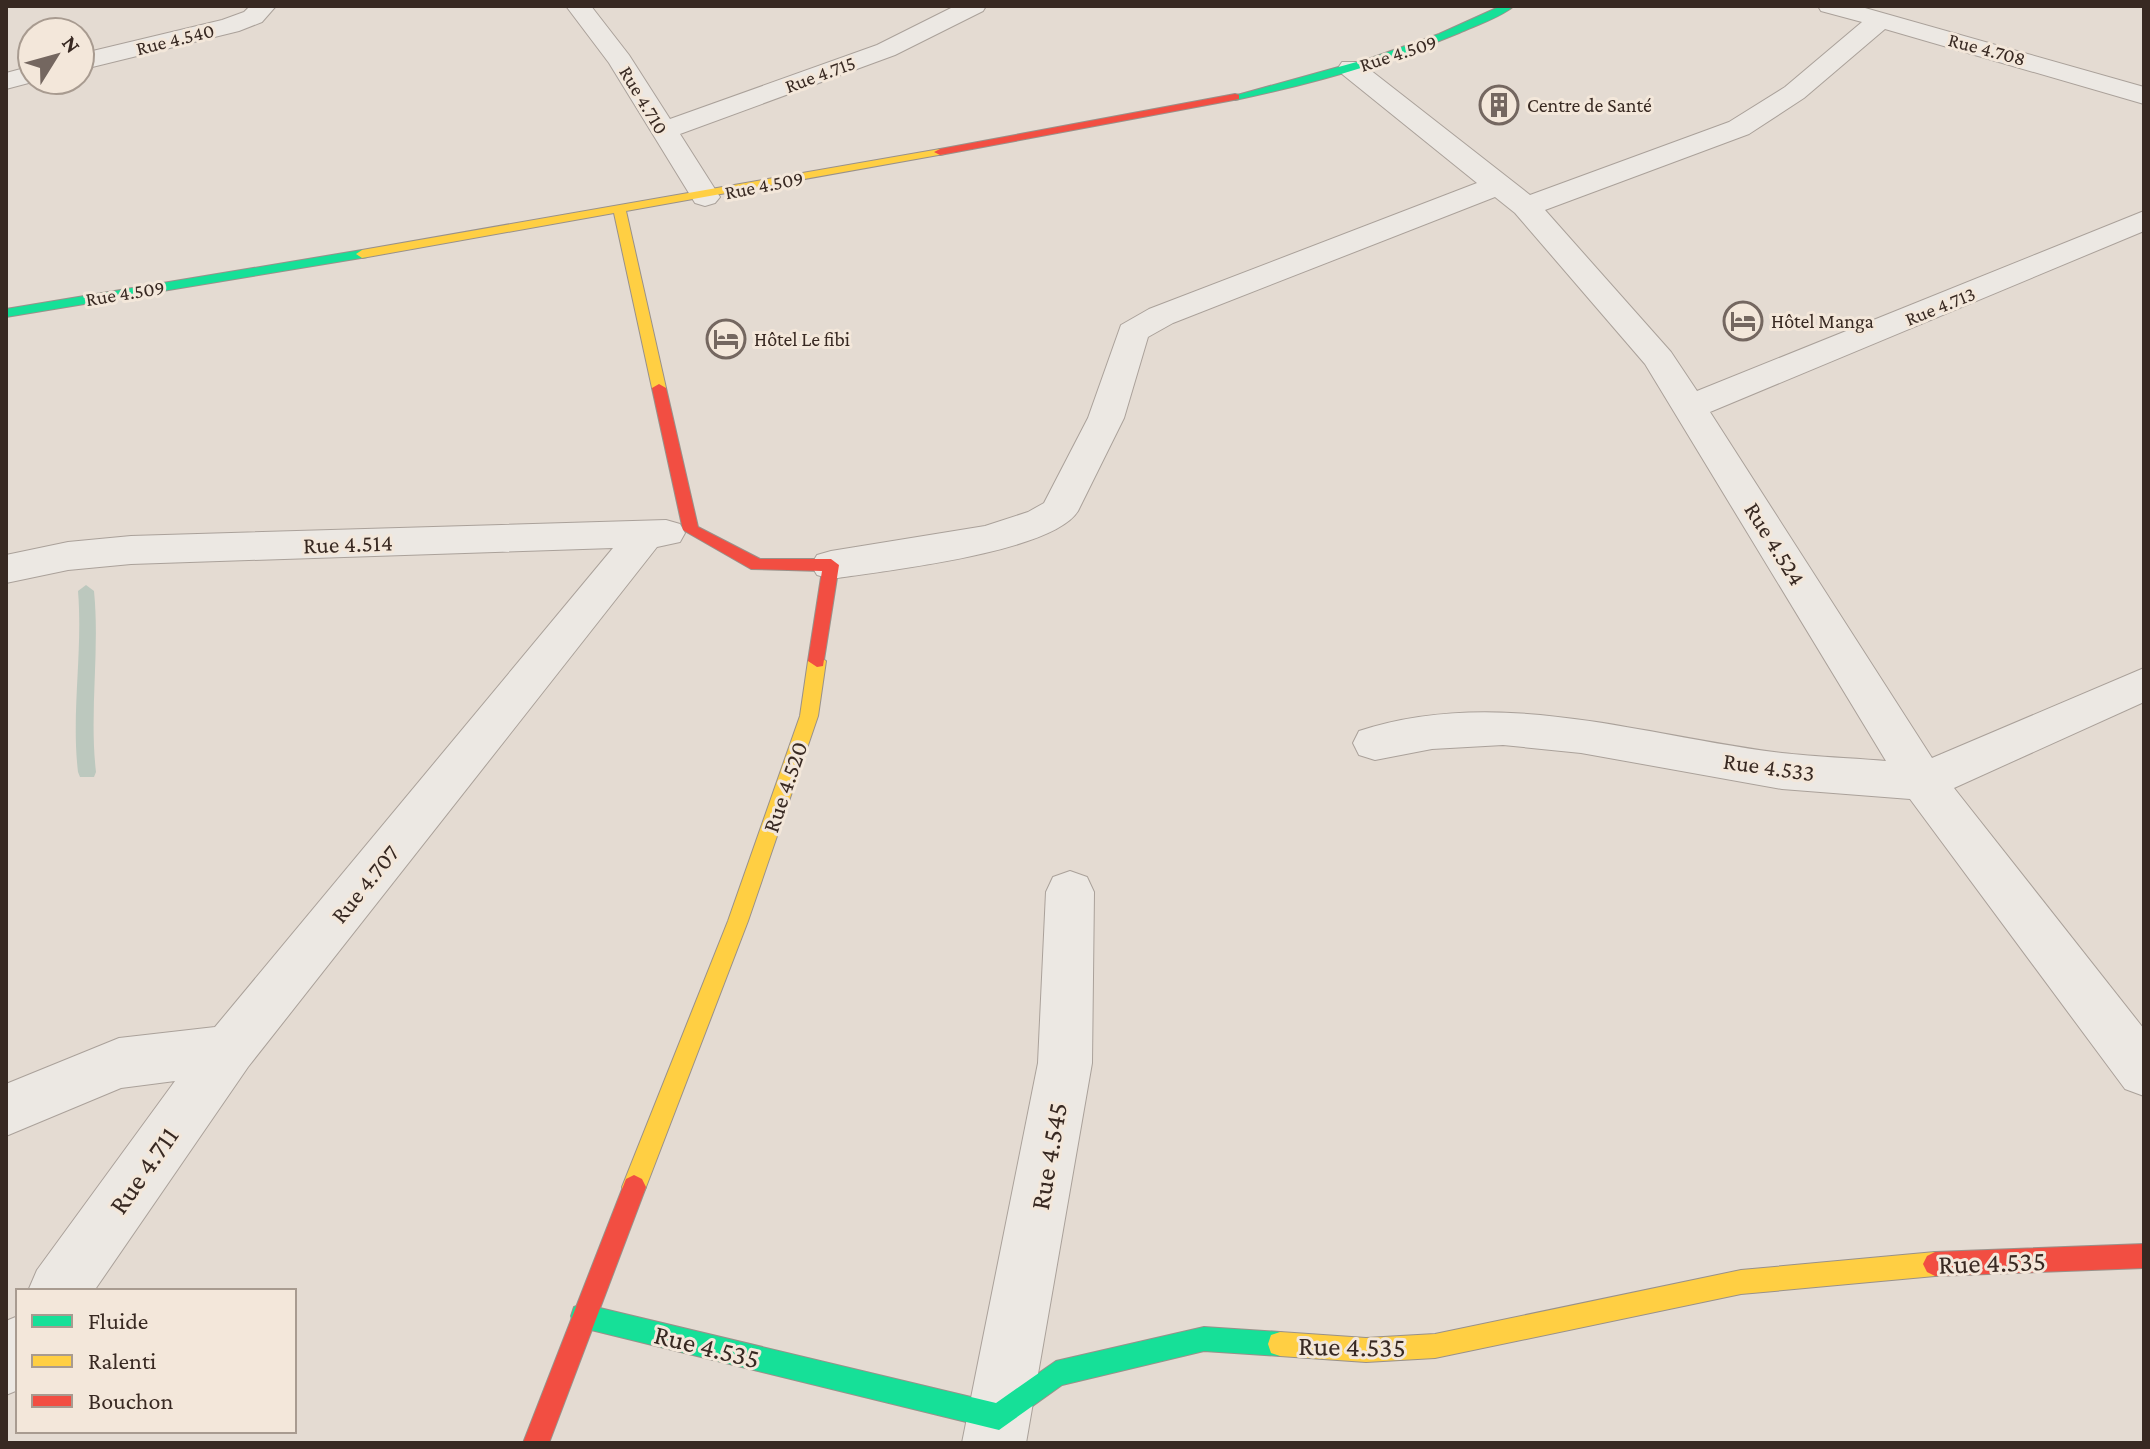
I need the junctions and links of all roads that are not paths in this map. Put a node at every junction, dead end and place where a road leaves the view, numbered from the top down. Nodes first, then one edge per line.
1 (264, 6) edge
2 (578, 6) edge
3 (974, 6) edge
4 (1830, 6) edge
5 (1502, 7) edge
6 (1880, 20) junction
7 (96, 58) edge
8 (1351, 68) junction
9 (2144, 96) edge
10 (662, 131) junction
11 (1512, 196) junction
12 (705, 197) junction
13 (620, 211) junction
14 (2144, 220) edge
15 (6, 313) edge
16 (1690, 407) junction
17 (691, 530) junction
18 (645, 535) junction
19 (831, 565) junction
20 (6, 569) edge
21 (2144, 684) edge
22 (1375, 743) dead end
23 (1923, 782) junction
24 (1070, 892) dead end
25 (229, 1050) junction
26 (2144, 1071) edge
27 (6, 1110) edge
28 (2144, 1256) edge
29 (59, 1289) edge
30 (583, 1316) junction
31 (997, 1430) edge
32 (536, 1443) edge

1 - 7 street, Rue 4.540
2 - 10 street, Rue 4.710
3 - 10 street, Rue 4.715
4 - 6 street, Rue 4.708
5 - 8 street, Rue 4.509
6 - 9 street, Rue 4.708
6 - 11 street
8 - 11 street, Rue 4.524
8 - 12 street, Rue 4.509
10 - 12 street, Rue 4.710
11 - 16 street, Rue 4.524
11 - 19 street
12 - 13 street, Rue 4.509
13 - 15 street, Rue 4.509
13 - 17 street
14 - 16 street, Rue 4.713
16 - 23 street, Rue 4.524
17 - 18 street, Rue 4.514
17 - 19 street
18 - 20 street, Rue 4.514
18 - 25 street, Rue 4.707
19 - 30 street, Rue 4.520
21 - 23 street, Rue 4.533
22 - 23 street, Rue 4.533
23 - 26 street, Rue 4.524
24 - 31 street, Rue 4.545
25 - 27 street
25 - 29 street, Rue 4.711
28 - 31 street, Rue 4.535
30 - 31 street, Rue 4.535
30 - 32 street, Rue 4.520

